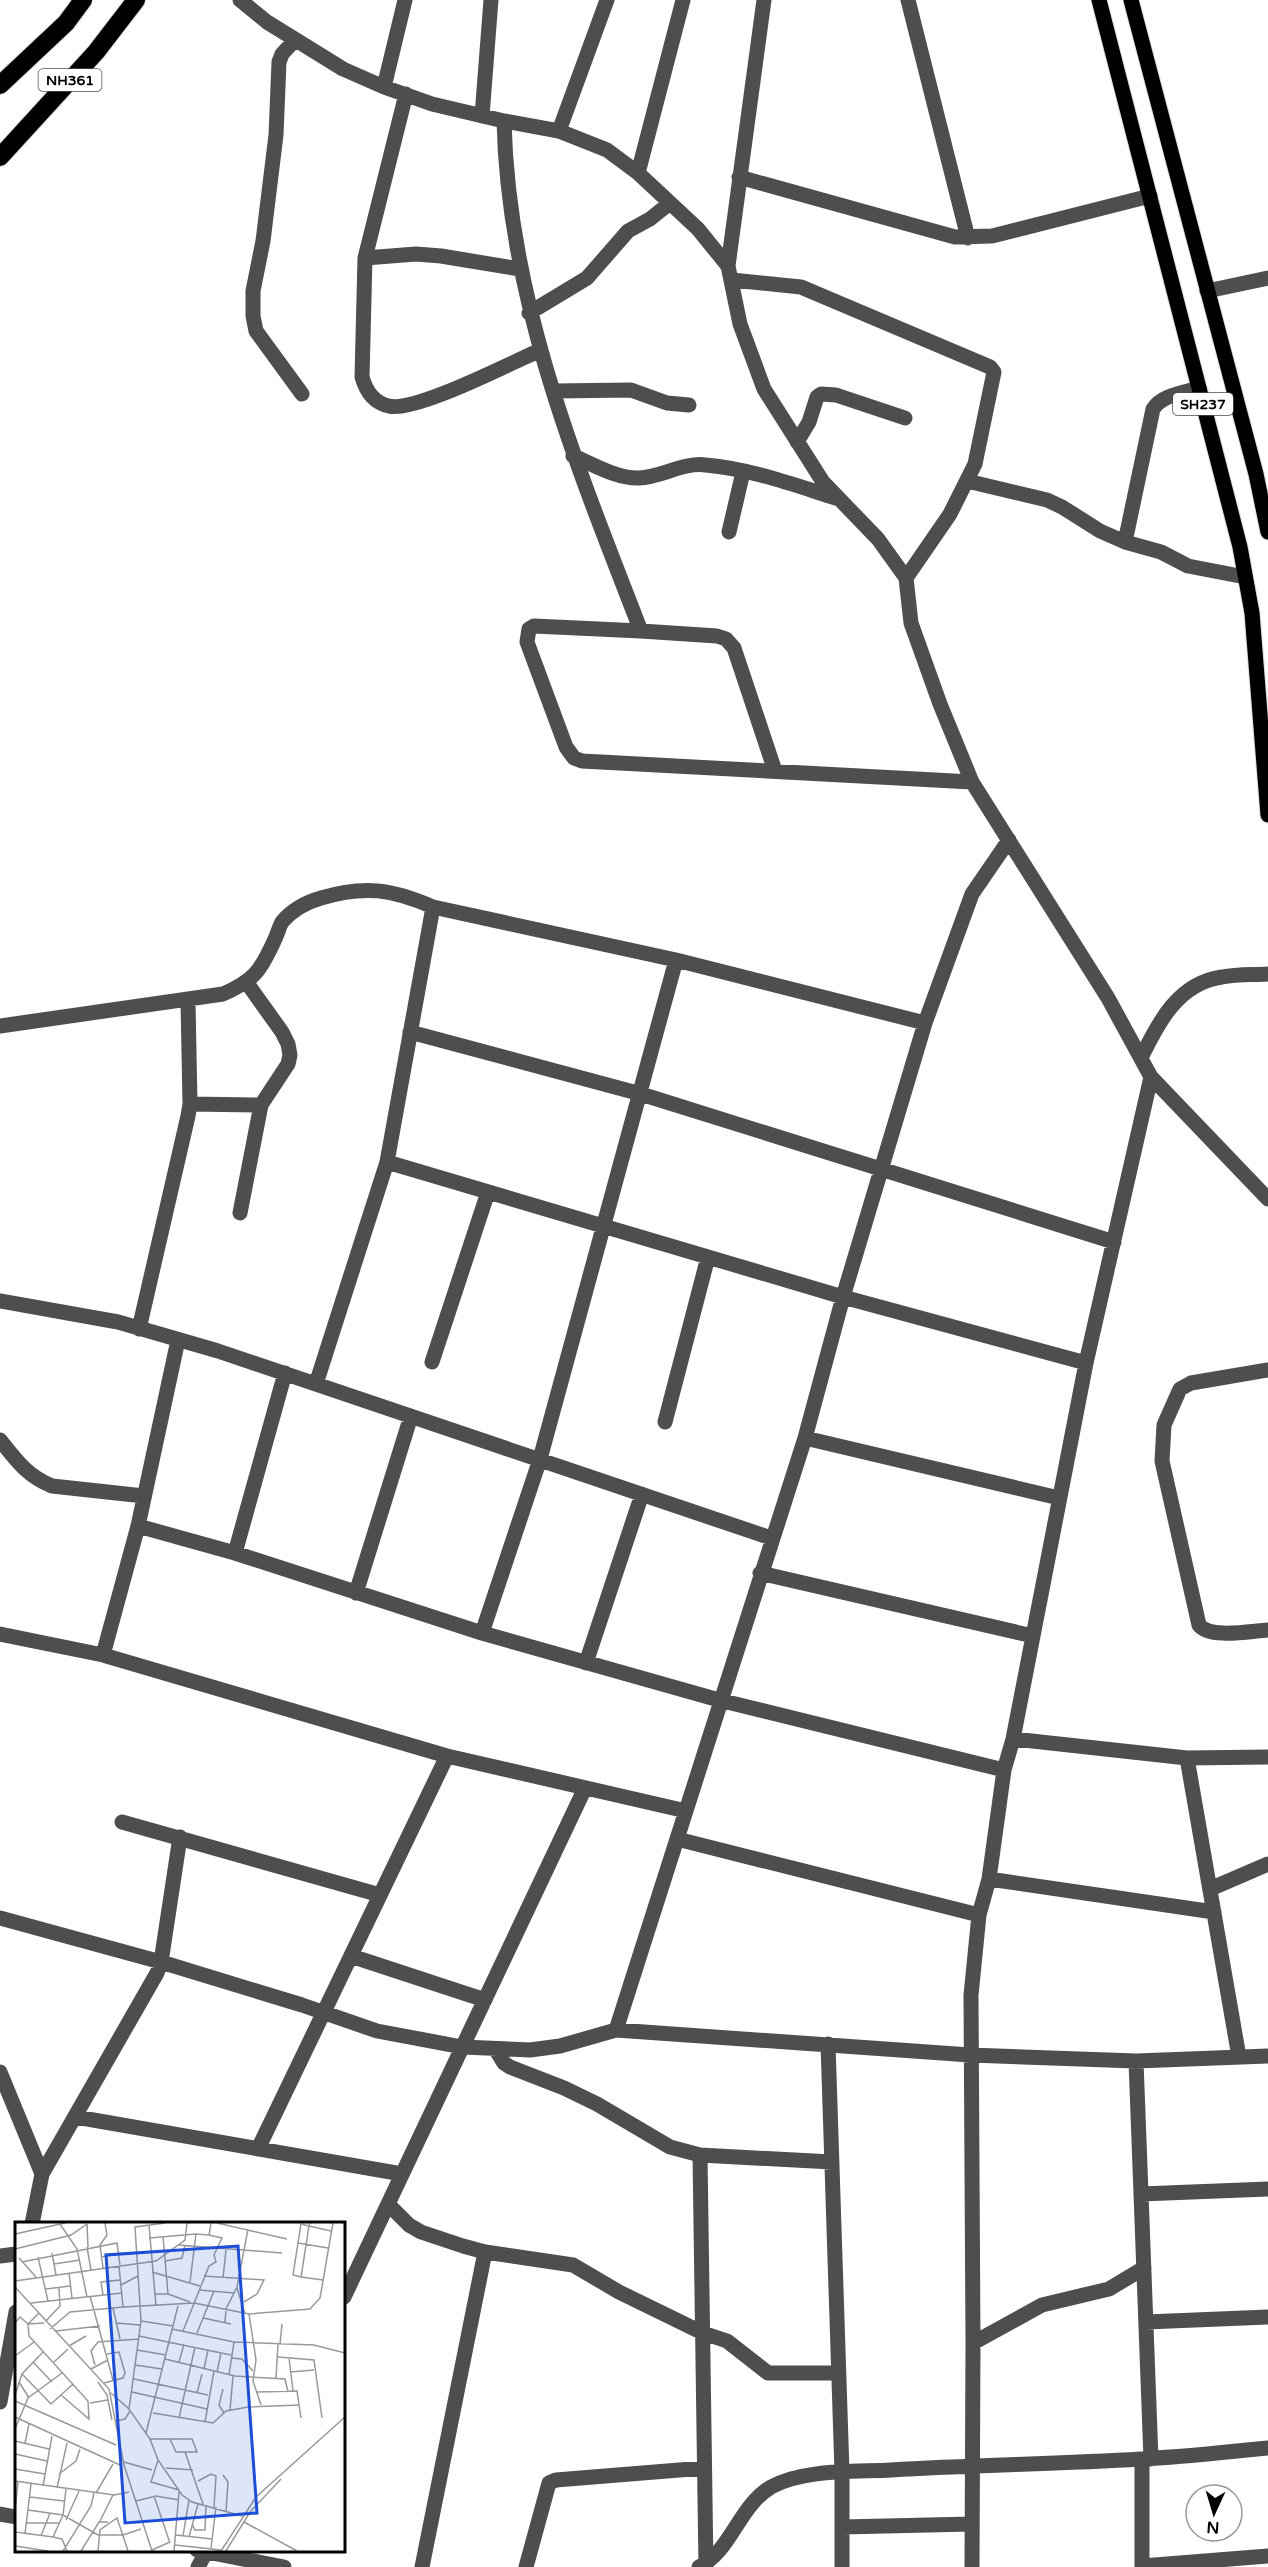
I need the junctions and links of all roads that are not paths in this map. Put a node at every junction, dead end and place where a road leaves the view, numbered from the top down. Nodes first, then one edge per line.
1 (83, 0) edge
2 (136, 0) edge
3 (240, 0) edge
4 (405, 0) edge
5 (491, 0) edge
6 (607, 0) edge
7 (683, 0) edge
8 (764, 0) edge
9 (908, 0) edge
10 (1099, 0) edge
11 (1131, 0) edge
12 (295, 40) junction
13 (0, 85) edge
14 (384, 87) junction
15 (406, 94) junction
16 (482, 116) junction
17 (504, 121) junction
18 (559, 131) junction
19 (0, 157) edge
20 (638, 173) junction
21 (739, 177) junction
22 (1150, 196) junction
23 (670, 203) junction
24 (968, 238) junction
25 (365, 258) junction
26 (520, 269) junction
27 (730, 273) junction
28 (1268, 278) edge
29 (1207, 291) junction
30 (529, 313) junction
31 (541, 350) junction
32 (1199, 388) junction
33 (554, 391) junction
34 (302, 394) dead end
35 (689, 405) dead end
36 (905, 418) dead end
37 (797, 442) junction
38 (573, 456) junction
39 (743, 472) junction
40 (967, 481) junction
41 (839, 498) junction
42 (729, 532) dead end
43 (1268, 532) edge
44 (1125, 542) junction
45 (1245, 577) junction
46 (906, 578) junction
47 (641, 631) junction
48 (775, 771) junction
49 (972, 782) junction
50 (1268, 815) edge
51 (1009, 840) junction
52 (433, 907) junction
53 (676, 960) junction
54 (1268, 974) edge
55 (247, 983) junction
56 (188, 1000) junction
57 (925, 1023) junction
58 (0, 1026) edge
59 (410, 1032) junction
60 (1141, 1058) junction
61 (1151, 1077) junction
62 (641, 1094) junction
63 (190, 1104) junction
64 (261, 1105) junction
65 (387, 1162) junction
66 (881, 1170) junction
67 (488, 1192) junction
68 (1268, 1199) edge
69 (240, 1213) dead end
70 (604, 1226) junction
71 (1114, 1242) junction
72 (708, 1257) junction
73 (843, 1298) junction
74 (0, 1301) edge
75 (138, 1329) junction
76 (178, 1340) junction
77 (432, 1362) dead end
78 (1086, 1363) junction
79 (1268, 1370) edge
80 (285, 1373) junction
81 (316, 1384) junction
82 (411, 1416) junction
83 (665, 1422) dead end
84 (805, 1438) junction
85 (0, 1440) edge
86 (540, 1460) junction
87 (642, 1494) junction
88 (144, 1496) junction
89 (1059, 1498) junction
90 (138, 1526) junction
91 (771, 1538) junction
92 (235, 1553) junction
93 (760, 1573) junction
94 (357, 1593) junction
95 (1268, 1630) edge
96 (482, 1633) junction
97 (0, 1634) edge
98 (1033, 1636) junction
99 (103, 1655) junction
100 (586, 1663) junction
101 (719, 1700) junction
102 (1013, 1739) junction
103 (447, 1756) junction
104 (1268, 1757) edge
105 (1187, 1758) junction
106 (1004, 1770) junction
107 (585, 1788) junction
108 (686, 1811) junction
109 (122, 1822) dead end
110 (180, 1837) junction
111 (677, 1839) junction
112 (1268, 1864) edge
113 (989, 1879) junction
114 (1210, 1889) junction
115 (380, 1895) junction
116 (1214, 1912) junction
117 (979, 1915) junction
118 (0, 1918) edge
119 (351, 1956) junction
120 (161, 1962) junction
121 (484, 2000) junction
122 (323, 2013) junction
123 (616, 2030) junction
124 (828, 2044) junction
125 (462, 2047) junction
126 (496, 2050) junction
127 (970, 2055) junction
128 (1268, 2056) edge
129 (1239, 2057) junction
130 (1136, 2061) junction
131 (0, 2072) edge
132 (76, 2117) junction
133 (258, 2149) junction
134 (700, 2155) junction
135 (832, 2162) junction
136 (42, 2174) junction
137 (402, 2174) junction
138 (1268, 2189) edge
139 (1141, 2194) junction
140 (388, 2204) junction
141 (32, 2222) edge
142 (485, 2252) junction
143 (15, 2254) edge
144 (0, 2256) edge
145 (1144, 2268) junction
146 (345, 2295) edge
147 (1268, 2317) edge
148 (15, 2318) edge
149 (1146, 2322) junction
150 (703, 2333) junction
151 (973, 2343) junction
152 (839, 2373) junction
153 (0, 2402) edge
154 (1268, 2448) edge
155 (1147, 2459) junction
156 (973, 2465) junction
157 (704, 2468) junction
158 (842, 2472) junction
159 (0, 2514) edge
160 (15, 2517) edge
161 (972, 2524) junction
162 (842, 2527) junction
163 (203, 2552) edge
164 (205, 2552) edge
165 (1268, 2556) edge
166 (228, 2562) edge
167 (703, 2566) edge
168 (1142, 2566) edge
169 (198, 2567) edge
170 (284, 2567) edge
171 (422, 2567) edge
172 (526, 2567) edge
173 (842, 2567) edge
174 (972, 2567) edge

1 - 13 highway, NH361
2 - 19 highway, NH361
3 - 12 street
4 - 14 street
5 - 16 street
6 - 18 street
7 - 20 street
8 - 21 street
9 - 24 street
10 - 22 main road, SH237
11 - 29 main road, SH237
12 - 14 street
12 - 34 street
14 - 15 street
15 - 16 street
15 - 25 street
16 - 17 street
17 - 18 street
17 - 26 street
18 - 20 street
20 - 23 street
21 - 24 street
21 - 27 street
22 - 24 street
22 - 32 main road, SH237
23 - 27 street
23 - 30 street
25 - 26 street
25 - 31 street
26 - 30 street
27 - 37 street
27 - 40 street
28 - 29 street
29 - 43 main road, SH237
30 - 31 street
31 - 33 street
32 - 44 street
32 - 45 main road, SH237
33 - 35 street
33 - 38 street
36 - 37 street
37 - 41 street
38 - 39 street
38 - 47 street
39 - 41 street
39 - 42 street
40 - 44 street
40 - 46 street
41 - 46 street
44 - 45 street
45 - 50 main road, SH237
46 - 49 street
47 - 48 street
47 - 48 street
48 - 49 street
49 - 51 street
51 - 57 street
51 - 60 street
52 - 53 street
52 - 55 street
52 - 59 street
53 - 57 street
53 - 62 street
54 - 60 street
55 - 56 street
55 - 64 street
56 - 58 street
56 - 63 street
57 - 66 street
59 - 62 street
59 - 65 street
60 - 61 street
61 - 68 street
61 - 71 street
62 - 66 street
62 - 70 street
63 - 64 street
63 - 75 street
64 - 69 street
65 - 67 street
65 - 81 street
66 - 71 street
66 - 73 street
67 - 70 street
67 - 77 street
70 - 72 street
70 - 86 street
71 - 78 street
72 - 73 street
72 - 83 street
73 - 78 street
73 - 84 street
74 - 75 street
75 - 76 street
76 - 80 street
76 - 88 street
78 - 89 street
79 - 95 street
80 - 81 street
80 - 92 street
81 - 82 street
82 - 86 street
82 - 94 street
84 - 89 street
84 - 91 street
85 - 88 street
86 - 87 street
86 - 96 street
87 - 91 street
87 - 100 street
88 - 90 street
89 - 98 street
90 - 92 street
90 - 99 street
91 - 93 street
92 - 94 street
93 - 98 street
93 - 101 street
94 - 96 street
96 - 100 street
97 - 99 street
98 - 102 street
99 - 103 street
100 - 101 street
101 - 106 street
101 - 108 street
102 - 105 street
102 - 106 street
103 - 107 street
103 - 115 street
104 - 105 street
105 - 114 street
106 - 113 street
107 - 108 street
107 - 121 street
108 - 111 street
109 - 110 street
110 - 115 street
110 - 120 street
111 - 117 street
111 - 123 street
112 - 114 street
113 - 116 street
113 - 117 street
114 - 116 street
115 - 119 street
116 - 129 street
117 - 127 street
118 - 120 street
119 - 121 street
119 - 122 street
120 - 122 street
120 - 132 street
121 - 125 street
122 - 125 street
122 - 133 street
123 - 124 street
123 - 126 street
124 - 127 street
124 - 135 street
125 - 126 street
125 - 137 street
126 - 134 street
127 - 130 street
127 - 151 street
128 - 129 street
129 - 130 street
130 - 139 street
131 - 136 street
132 - 133 street
132 - 136 street
133 - 137 street
134 - 135 street
134 - 150 street
135 - 152 street
136 - 141 street
137 - 140 street
138 - 139 street
139 - 145 street
140 - 142 street
140 - 146 street
142 - 150 street
142 - 171 street
143 - 144 street
145 - 149 street
145 - 151 street
147 - 149 street
148 - 153 street
149 - 155 street
150 - 152 street
150 - 157 street
151 - 156 street
152 - 158 street
154 - 155 street
155 - 156 street
155 - 168 street
156 - 158 street
156 - 161 street
157 - 167 street
157 - 172 street
158 - 162 street
158 - 167 street
159 - 160 street
161 - 162 street
161 - 174 street
162 - 173 street
163 - 169 street
164 - 166 street
165 - 168 street
166 - 170 street

